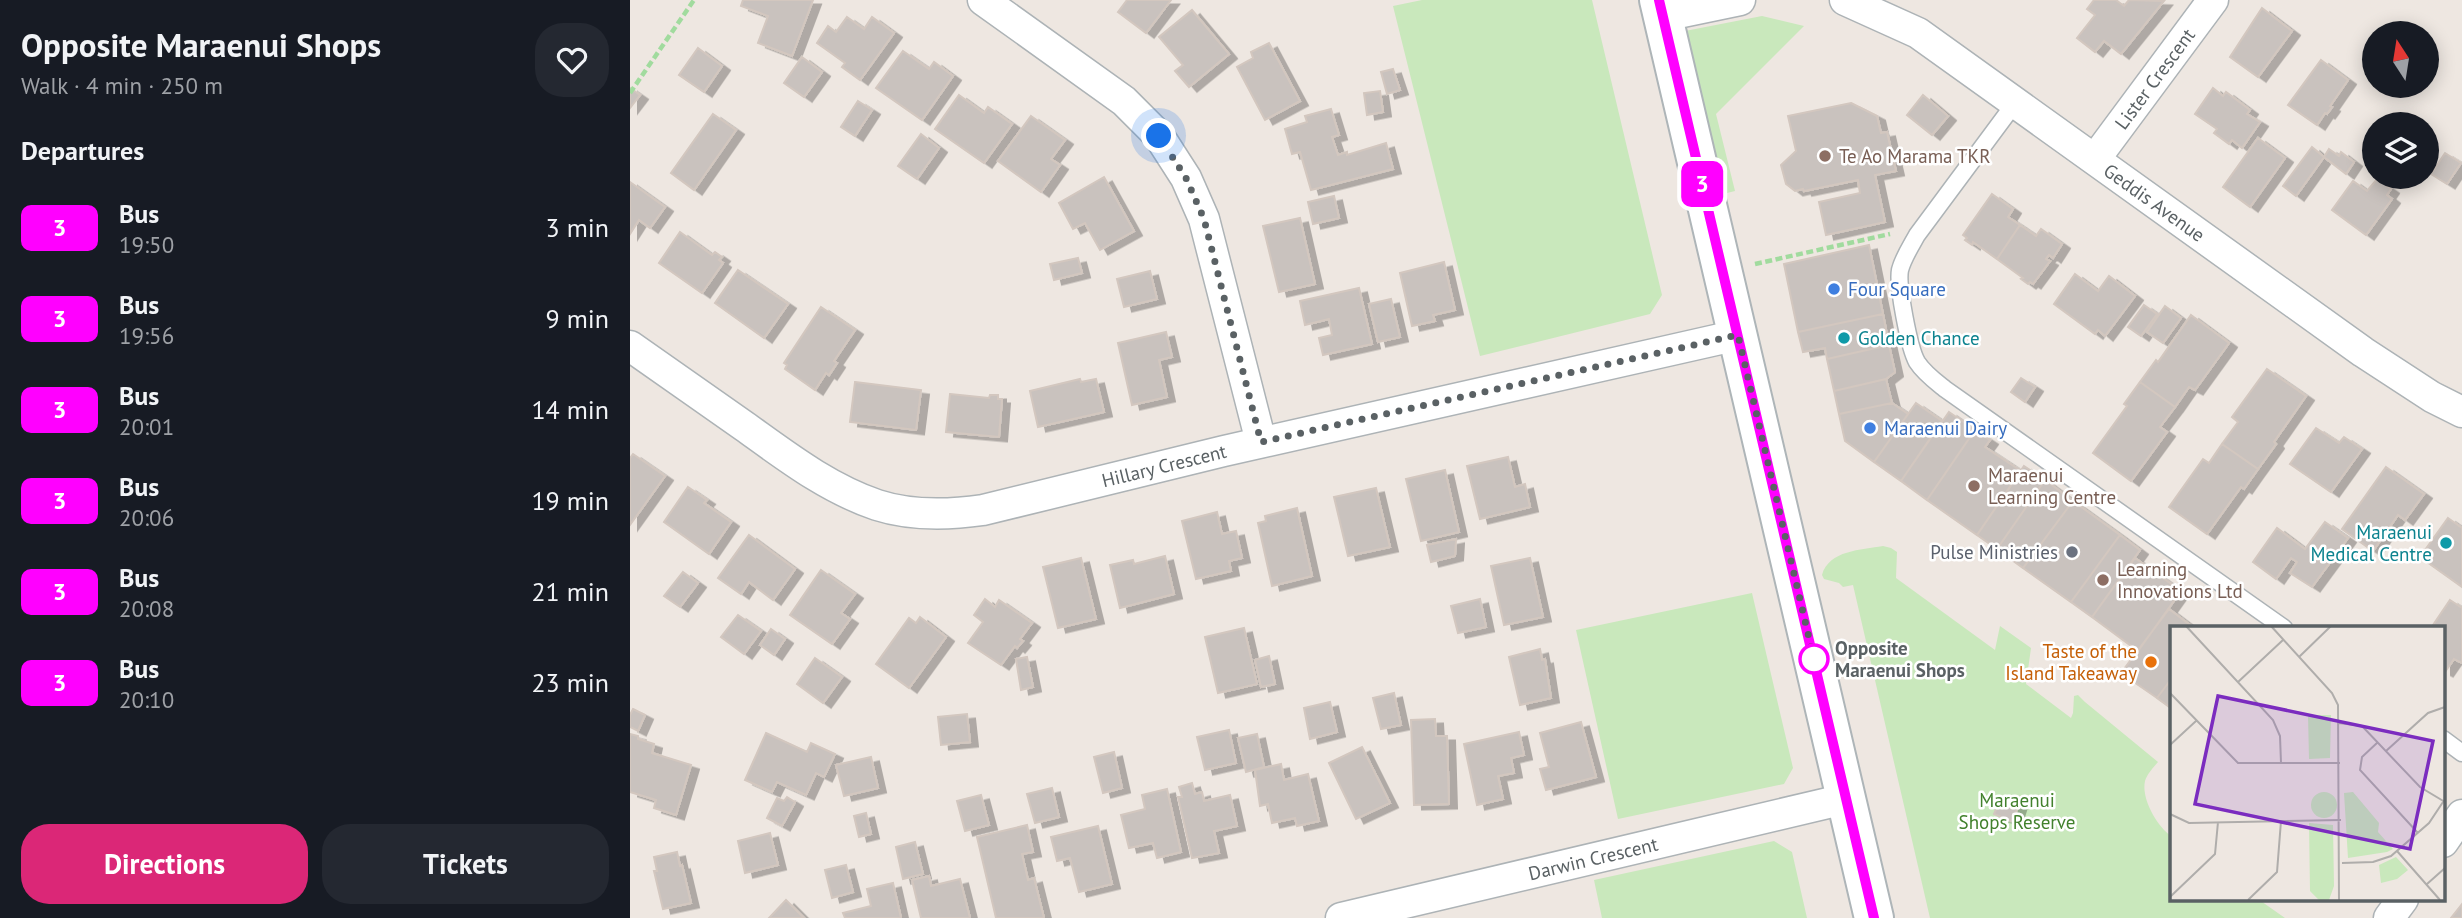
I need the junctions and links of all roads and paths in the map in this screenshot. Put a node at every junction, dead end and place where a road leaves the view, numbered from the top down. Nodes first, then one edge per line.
1 (694, 0) edge
2 (983, 0) edge
3 (1740, 0) edge
4 (1845, 0) edge
5 (2213, 0) edge
6 (1661, 8) edge
7 (630, 93) edge
8 (2015, 103) junction
9 (2095, 159) junction
10 (1917, 235) junction
11 (1723, 271) junction
12 (1738, 335) junction
13 (630, 346) edge
14 (2462, 412) edge
15 (1261, 442) junction
16 (2281, 626) edge
17 (2444, 740) edge
18 (2462, 753) edge
19 (1845, 799) junction
20 (2462, 815) edge
21 (2444, 841) edge
22 (2402, 900) edge
23 (1357, 916) edge
24 (1874, 918) edge
25 (2389, 918) edge

1 - 7 path
2 - 15 street
3 - 6 street
4 - 8 street, Geddis Avenue
5 - 9 street, Lister Crescent
6 - 11 street
8 - 9 street, Geddis Avenue
8 - 10 lane
9 - 14 street, Geddis Avenue
10 - 11 path
10 - 16 lane
11 - 12 street
12 - 15 street, Hillary Crescent
12 - 19 street
13 - 15 street, Hillary Crescent
17 - 18 lane
19 - 23 street, Darwin Crescent
19 - 24 street
20 - 21 street
22 - 25 street

